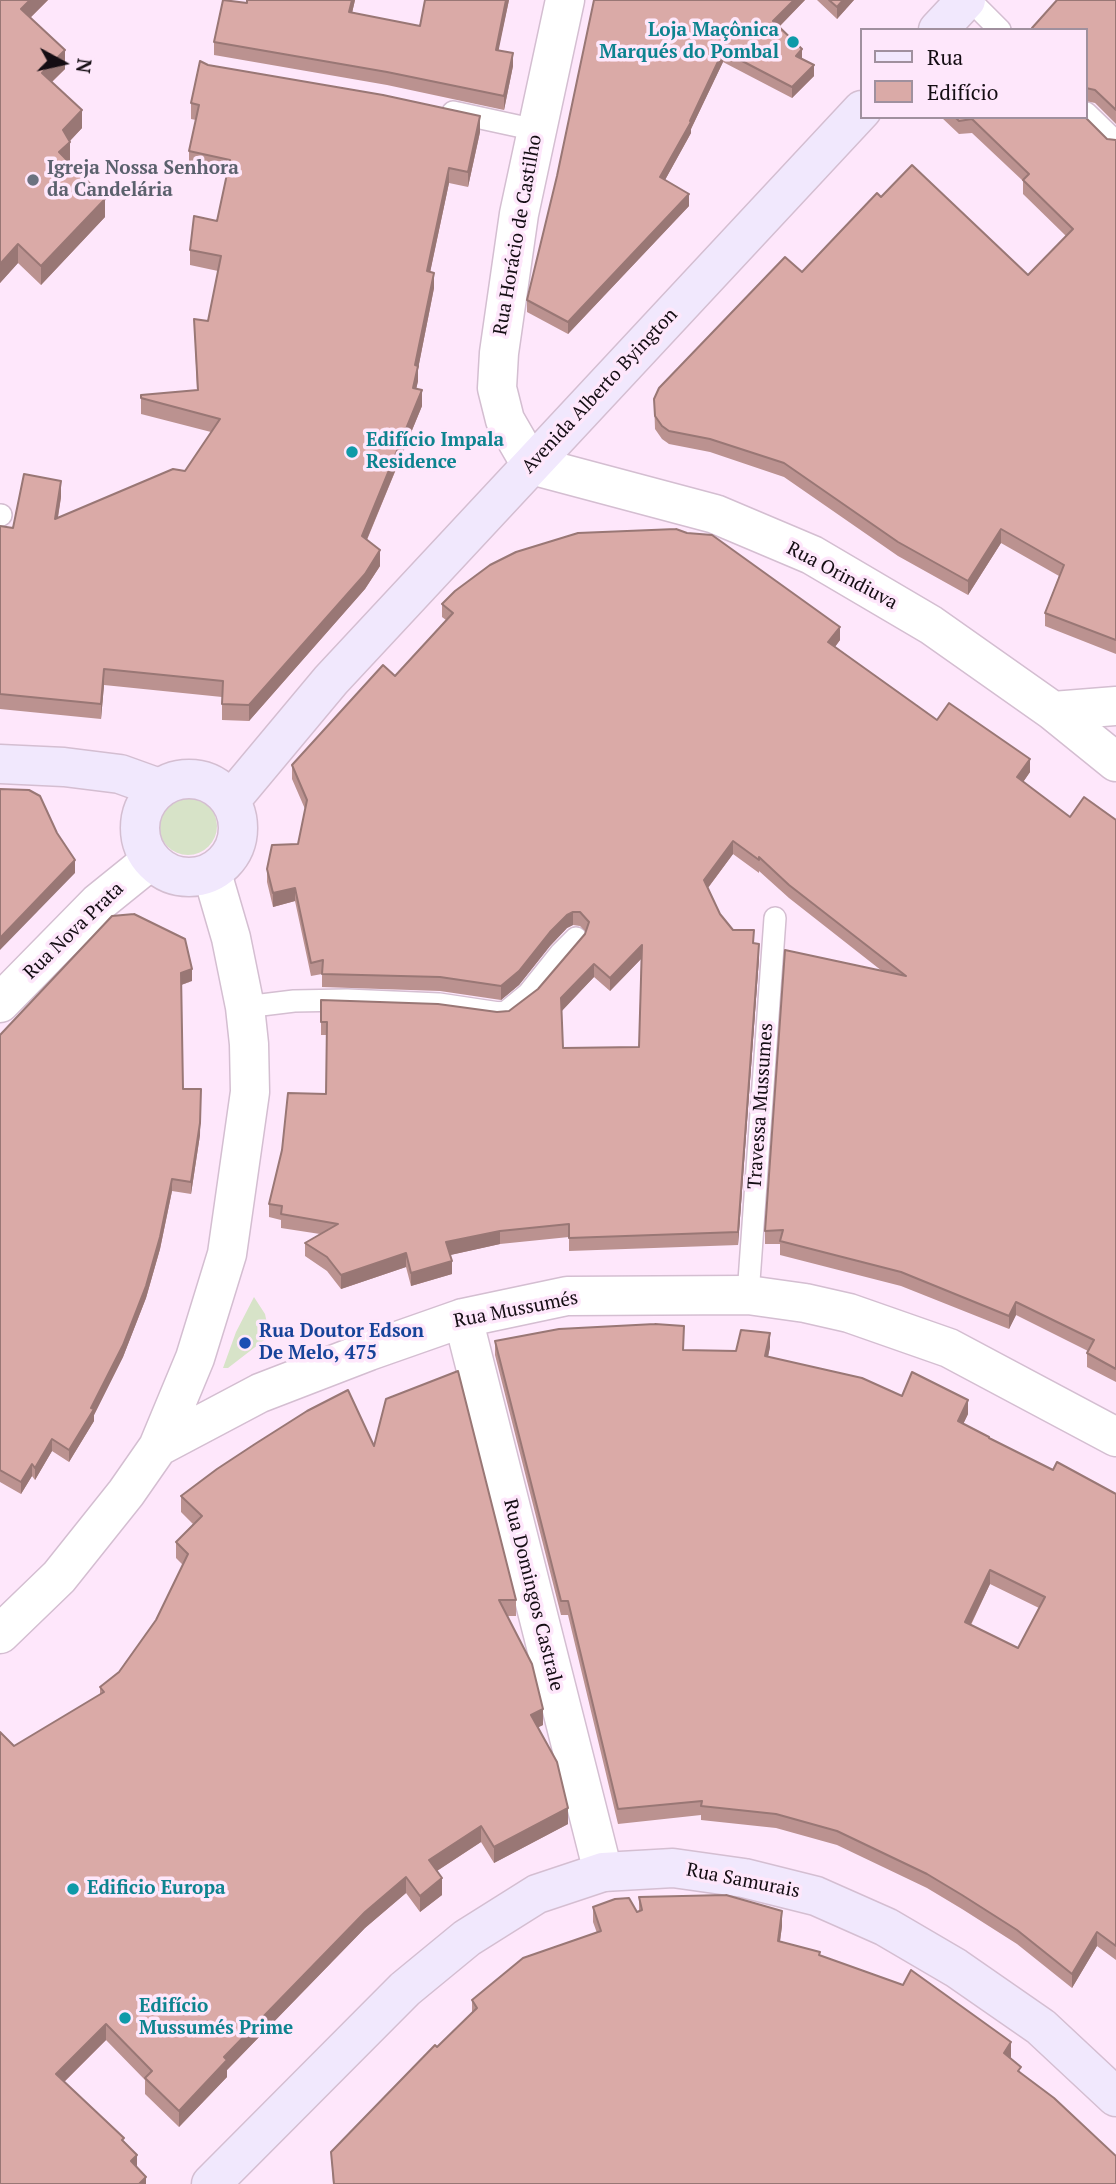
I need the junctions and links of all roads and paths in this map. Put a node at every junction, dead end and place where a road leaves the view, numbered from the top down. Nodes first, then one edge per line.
1 (565, 0) edge
2 (968, 0) edge
3 (940, 28) edge
4 (998, 28) edge
5 (426, 107) edge
6 (860, 112) edge
7 (1088, 115) edge
8 (536, 130) junction
9 (1116, 142) edge
10 (531, 465) junction
11 (1116, 706) edge
12 (1053, 711) junction
13 (1116, 762) edge
14 (0, 764) edge
15 (159, 788) junction
16 (230, 801) junction
17 (150, 861) junction
18 (212, 873) junction
19 (775, 918) dead end
20 (576, 938) dead end
21 (0, 1003) edge
22 (244, 1007) junction
23 (748, 1295) junction
24 (463, 1318) junction
25 (1116, 1437) edge
26 (158, 1447) junction
27 (0, 1634) edge
28 (603, 1872) junction
29 (1116, 2097) edge
30 (228, 2178) edge

1 - 8 street, Rua Horácio de Castilho
2 - 3 street
2 - 4 lane
5 - 8 lane
6 - 10 street, Avenida Alberto Byington
7 - 9 lane
8 - 10 street, Rua Horácio de Castilho
10 - 12 street, Rua Orindiuva
10 - 16 street, Avenida Alberto Byington
11 - 12 street
12 - 13 street, Rua Orindiuva
14 - 15 street
15 - 16 street
15 - 17 street
16 - 18 street
17 - 18 street
17 - 21 street, Rua Nova Prata
18 - 22 street
19 - 23 lane, Travessa Mussumes
20 - 22 lane
22 - 26 street
23 - 24 street, Rua Mussumés
23 - 25 street, Rua Mussumés
24 - 26 street, Rua Mussumés
24 - 28 street, Rua Domingos Castrale
26 - 27 street, Rua Mussumés
28 - 29 street, Rua Samurais
28 - 30 street, Rua Samurais

